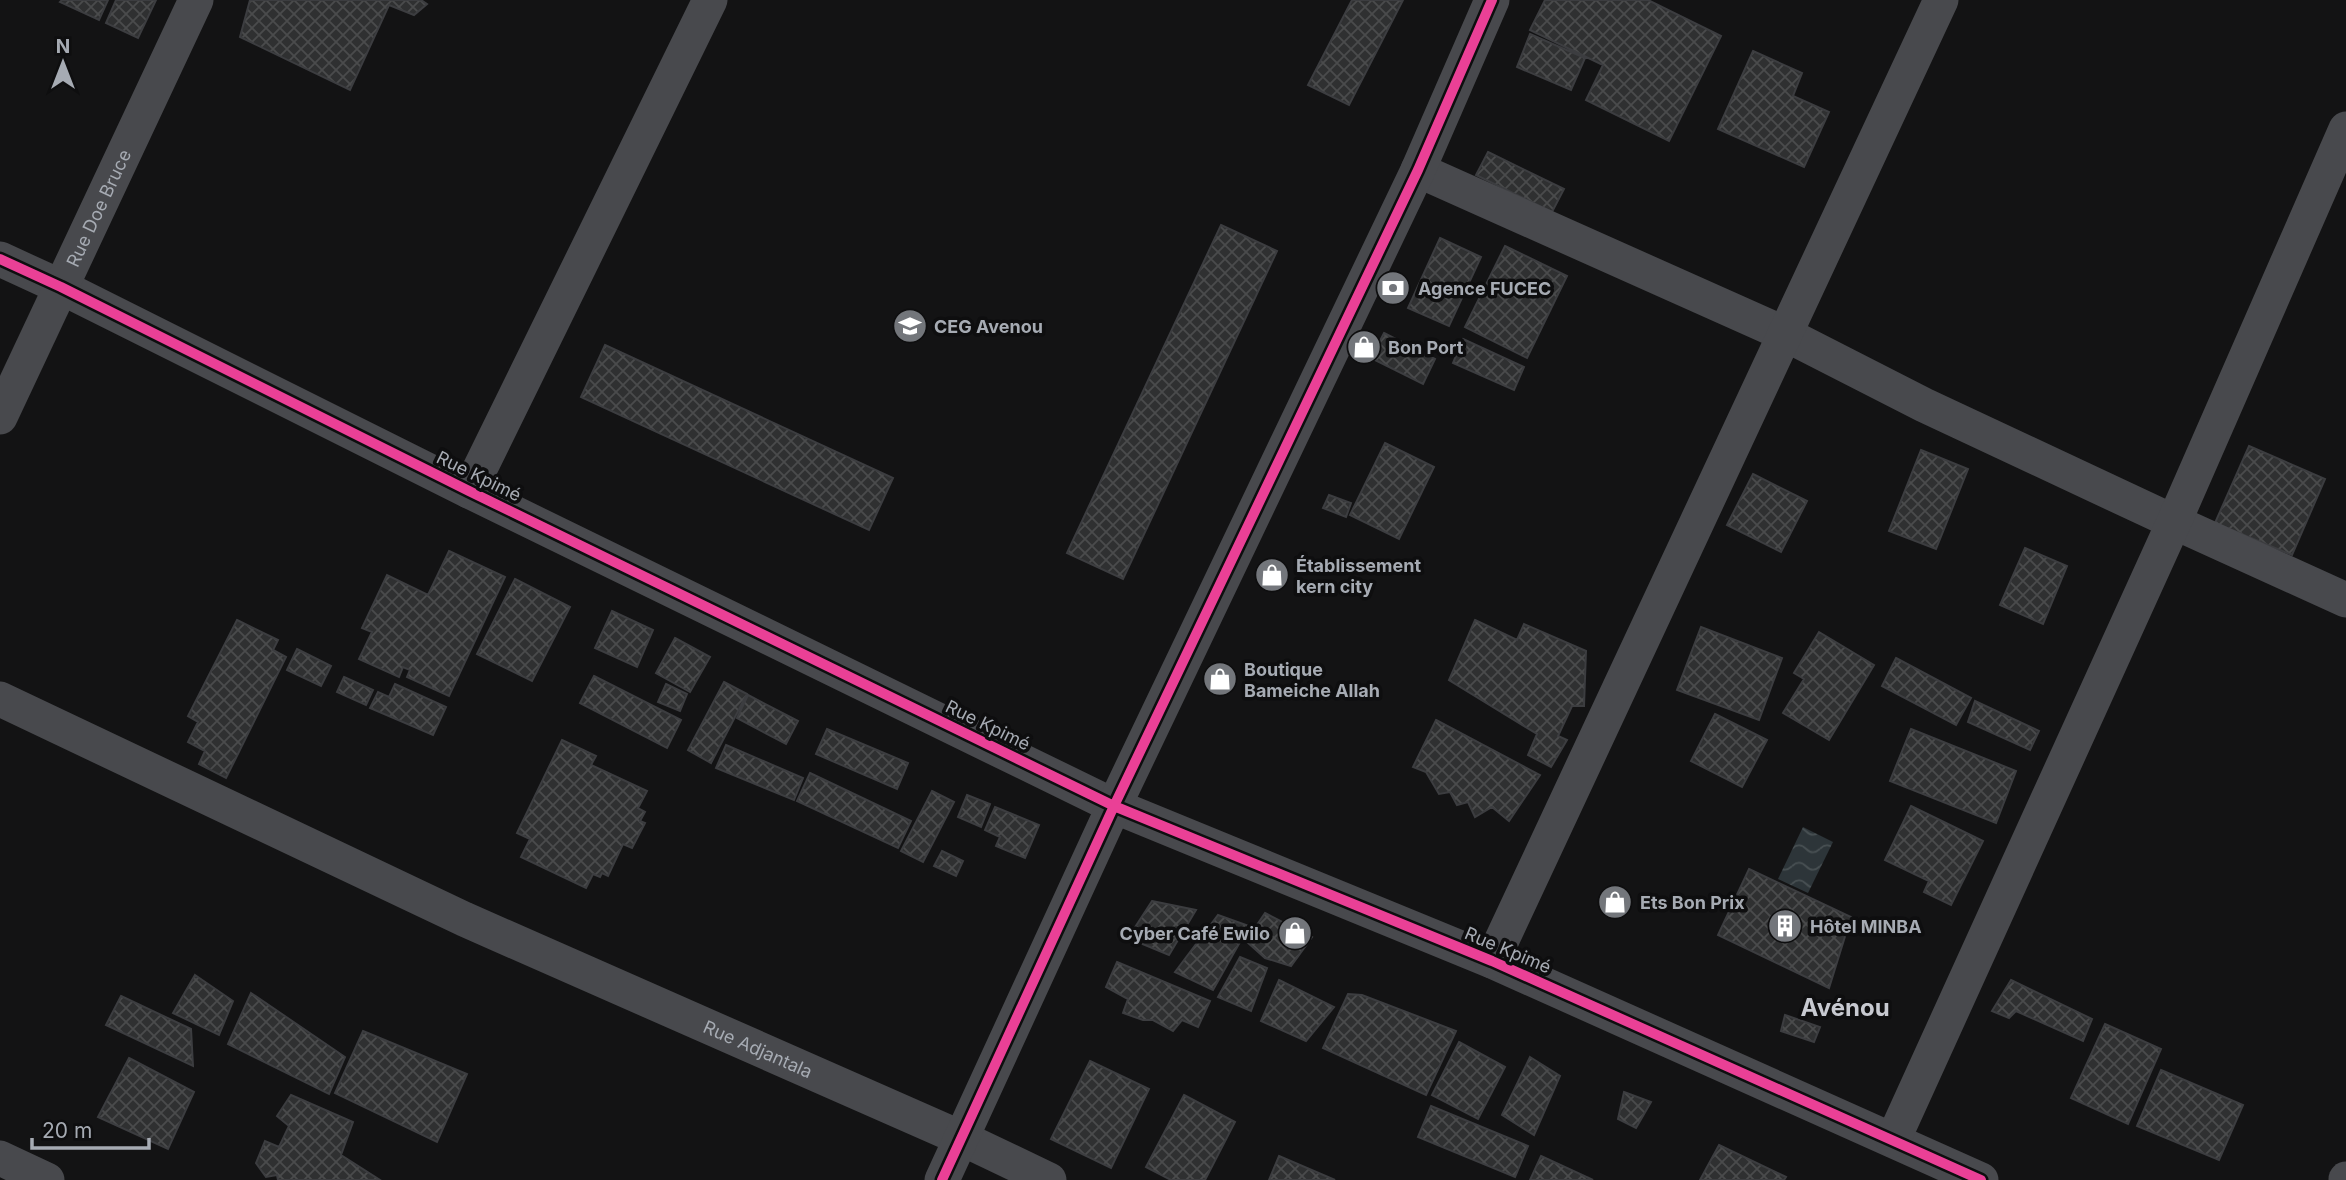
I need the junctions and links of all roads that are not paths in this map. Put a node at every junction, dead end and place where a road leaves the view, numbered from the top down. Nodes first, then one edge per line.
1 (196, 0) edge
2 (710, 0) edge
3 (1492, 0) edge
4 (1941, 0) edge
5 (2346, 129) edge
6 (1418, 170) junction
7 (0, 259) edge
8 (61, 287) junction
9 (1786, 334) junction
10 (0, 416) edge
11 (469, 491) junction
12 (2174, 522) junction
13 (2346, 600) edge
14 (0, 699) edge
15 (1114, 806) junction
16 (1492, 961) junction
17 (961, 1138) junction
18 (1893, 1140) junction
19 (0, 1158) edge
20 (47, 1180) edge
21 (942, 1180) edge
22 (1049, 1180) edge
23 (1981, 1180) edge

1 - 8 street, Rue Doe Bruce
2 - 11 street
3 - 6 street
4 - 9 street
5 - 12 street
6 - 9 street
6 - 15 street
7 - 8 street, Rue Kpimé
8 - 10 street, Rue Doe Bruce
8 - 11 street, Rue Kpimé
9 - 12 street
9 - 16 street
11 - 15 street, Rue Kpimé
12 - 13 street
12 - 18 street
14 - 17 street, Rue Adjantala
15 - 16 street, Rue Kpimé
15 - 17 street
16 - 18 street, Rue Kpimé
17 - 21 street
17 - 22 street, Rue Adjantala
18 - 23 street, Rue Kpimé
19 - 20 street

